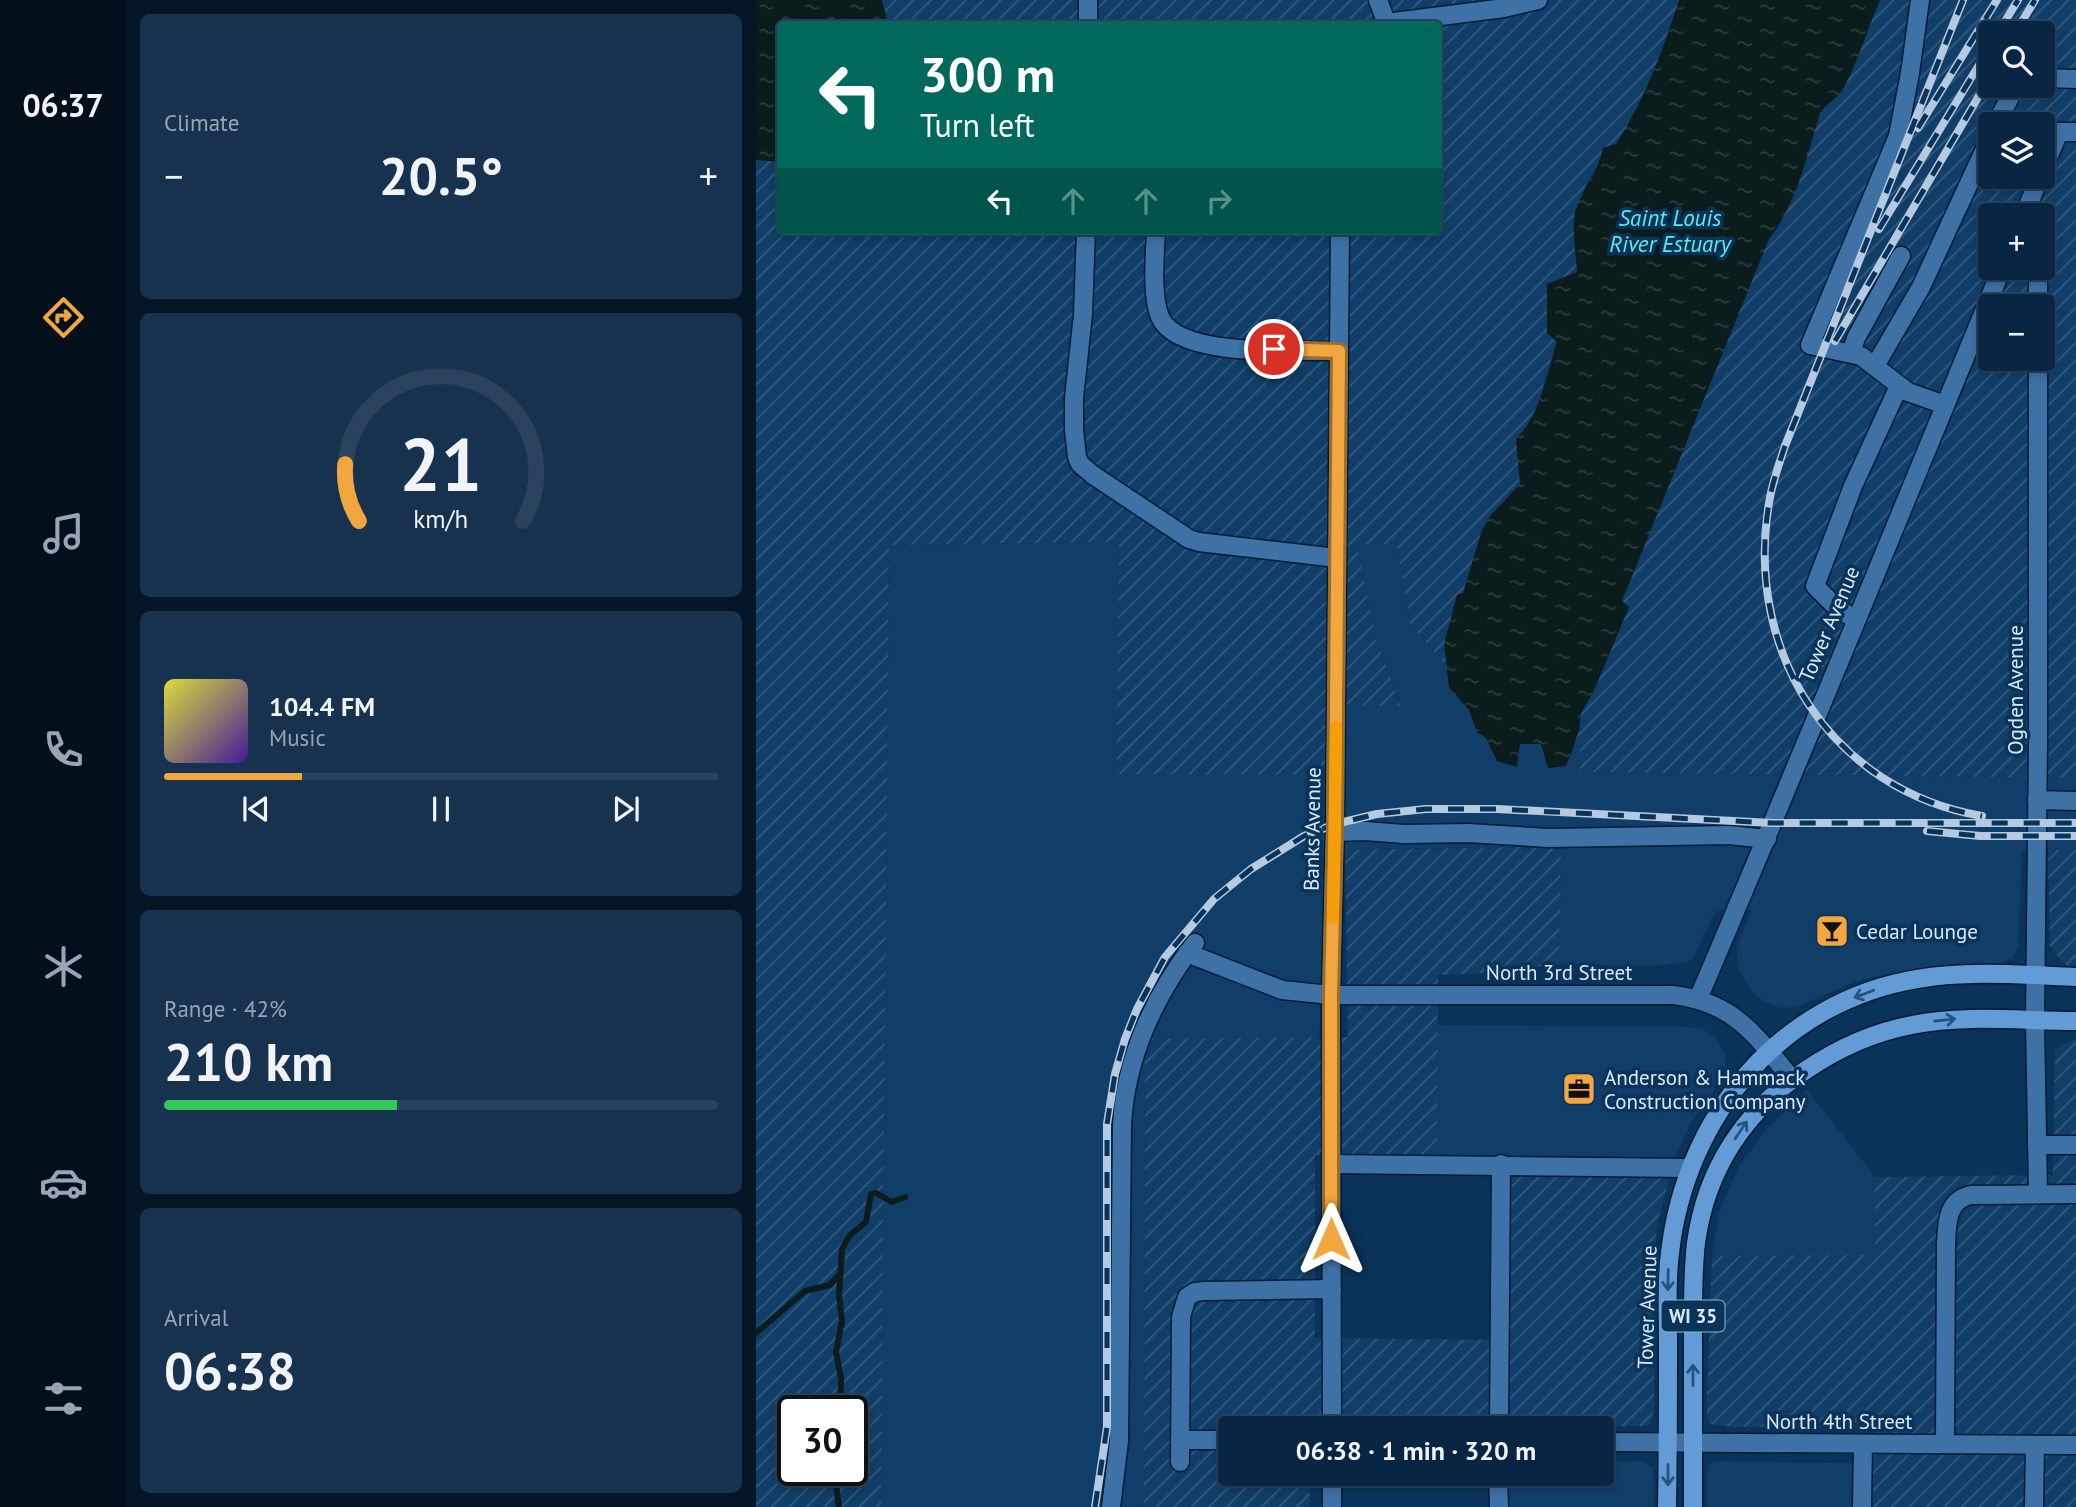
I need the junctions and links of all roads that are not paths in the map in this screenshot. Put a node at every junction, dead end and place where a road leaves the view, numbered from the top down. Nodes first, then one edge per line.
1 (1088, 0) edge
2 (1378, 0) edge
3 (1538, 0) edge
4 (1920, 0) edge
5 (1088, 21) edge
6 (1385, 21) edge
7 (1408, 21) edge
8 (2055, 78) edge
9 (2076, 79) edge
10 (2076, 132) edge
11 (2055, 142) edge
12 (1978, 164) edge
13 (1086, 235) edge
14 (1156, 235) edge
15 (1340, 235) edge
16 (1351, 235) edge
17 (1340, 254) junction
18 (1901, 256) dead end
19 (1997, 280) edge
20 (1339, 351) junction
21 (1851, 353) junction
22 (1875, 366) junction
23 (2038, 371) edge
24 (1899, 386) junction
25 (1945, 405) junction
26 (1338, 558) junction
27 (1856, 620) junction
28 (2037, 800) junction
29 (2076, 801) edge
30 (1335, 832) junction
31 (1767, 839) junction
32 (2035, 975) junction
33 (2076, 977) edge
34 (1331, 995) junction
35 (1698, 999) junction
36 (2035, 1021) junction
37 (2076, 1021) edge
38 (1768, 1051) junction
39 (1792, 1079) junction
40 (2037, 1145) junction
41 (2076, 1145) edge
42 (1331, 1164) junction
43 (1501, 1164) junction
44 (1690, 1168) junction
45 (2038, 1194) junction
46 (2076, 1194) edge
47 (1332, 1290) junction
48 (1332, 1416) edge
49 (1499, 1416) edge
50 (1180, 1440) junction
51 (1218, 1440) edge
52 (1614, 1442) edge
53 (1668, 1443) junction
54 (1693, 1443) junction
55 (1863, 1444) junction
56 (1945, 1444) junction
57 (2035, 1445) junction
58 (2076, 1445) edge
59 (1180, 1462) dead end
60 (1332, 1486) edge
61 (1498, 1486) edge
62 (1111, 1507) edge
63 (1332, 1507) edge
64 (1499, 1507) edge
65 (1667, 1507) edge
66 (1692, 1507) edge
67 (1862, 1507) edge
68 (2034, 1507) edge

1 - 5 street
2 - 6 street
3 - 7 street
4 - 21 street
8 - 9 street
10 - 11 street
12 - 22 street
13 - 26 street
14 - 20 street
15 - 17 street, Banks Avenue
16 - 17 street
17 - 20 street, Banks Avenue
18 - 21 street
19 - 25 street, Tower Avenue
20 - 26 street, Banks Avenue
21 - 22 street
22 - 24 street
23 - 28 street, Ogden Avenue
24 - 25 street
24 - 27 street
25 - 27 street, Tower Avenue
26 - 30 street, Banks Avenue
27 - 31 street, Tower Avenue
28 - 29 street
28 - 32 street, Ogden Avenue
30 - 31 street
30 - 34 street, Banks Avenue
31 - 35 street, Tower Avenue
32 - 33 main road, WI 35
32 - 36 street, Ogden Avenue
32 -> 38 main road, WI 35
34 - 35 street, North 3rd Street
34 - 42 street, Banks Avenue
34 - 62 street, North 3rd Street
35 - 38 street, North 3rd Street
36 - 37 main road, WI 35
39 -> 36 main road, WI 35
36 - 40 street, Ogden Avenue
38 - 39 street, North 3rd Street
38 - 44 main road, Tower Avenue / WI 35
54 -> 39 main road, WI 35
40 - 41 street
40 - 45 street, Ogden Avenue
42 - 43 street
42 - 47 street, Banks Avenue
43 - 44 street
43 - 49 street
44 -> 53 main road, Tower Avenue / WI 35
45 - 46 street
45 - 56 street
47 - 48 street, Banks Avenue
47 - 50 street
50 - 51 street
50 - 59 street
52 - 53 street, North 4th Street
53 - 54 street, North 4th Street
53 -> 65 main road, Tower Avenue / WI 35
54 - 55 street, North 4th Street
54 - 66 main road, WI 35
55 - 56 street, North 4th Street
55 - 67 street
56 - 57 street, North 4th Street
57 - 58 street, North 4th Street
57 - 68 street
60 - 63 street
61 - 64 street

